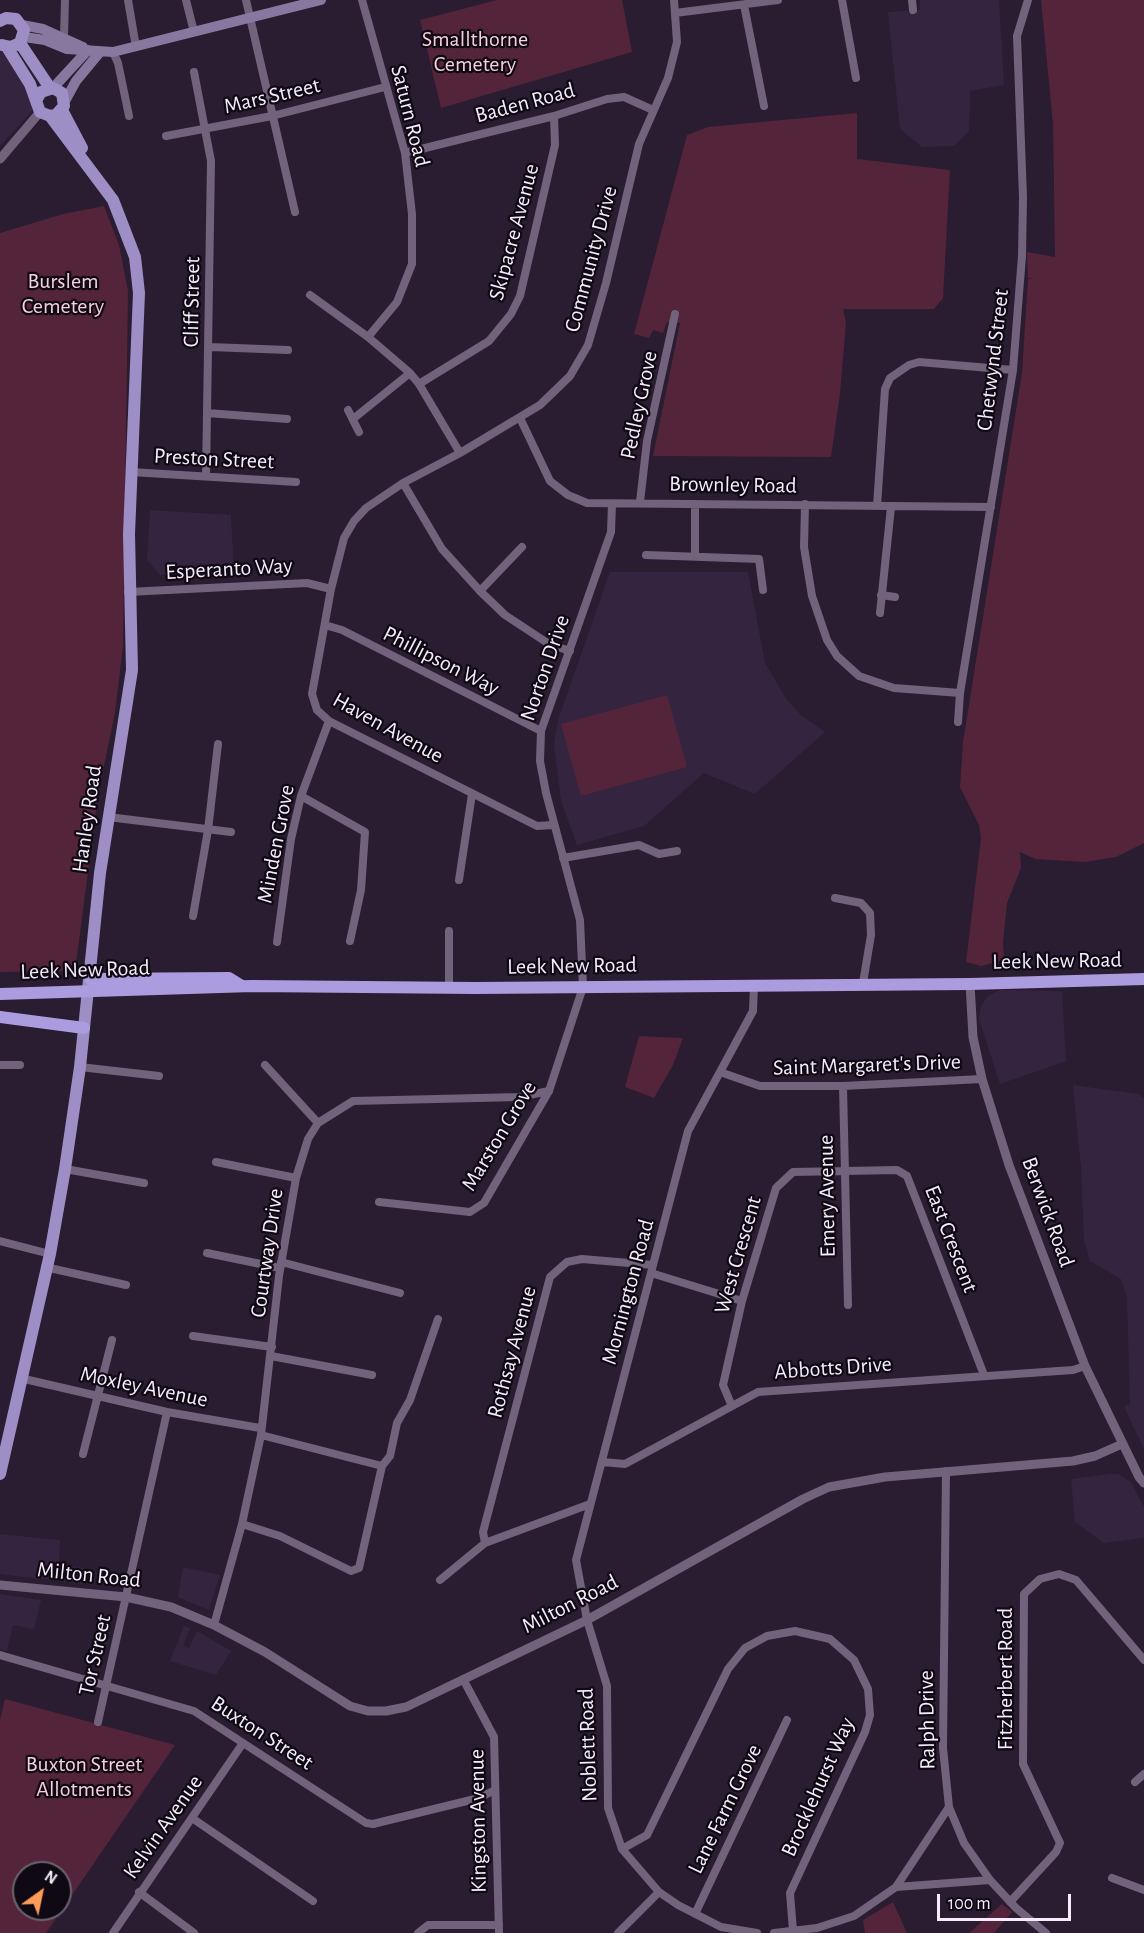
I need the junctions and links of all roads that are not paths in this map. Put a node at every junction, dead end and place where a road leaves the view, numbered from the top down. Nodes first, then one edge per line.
1 (65, 0) edge
2 (128, 0) edge
3 (246, 0) edge
4 (321, 0) edge
5 (362, 0) edge
6 (674, 0) edge
7 (778, 0) edge
8 (842, 0) edge
9 (912, 0) edge
10 (1028, 0) edge
11 (304, 2) edge
12 (185, 5) edge
13 (744, 5) junction
14 (913, 10) dead end
15 (675, 13) junction
16 (2, 17) edge
17 (250, 18) junction
18 (194, 32) junction
19 (22, 35) junction
20 (64, 37) junction
21 (3, 45) edge
22 (136, 47) junction
23 (88, 50) junction
24 (100, 52) junction
25 (113, 52) junction
26 (194, 72) dead end
27 (856, 78) dead end
28 (385, 87) junction
29 (52, 88) junction
30 (37, 99) junction
31 (64, 106) junction
32 (764, 106) dead end
33 (653, 110) junction
34 (45, 114) junction
35 (129, 116) dead end
36 (272, 116) junction
37 (554, 116) junction
38 (205, 130) junction
39 (166, 136) dead end
40 (405, 153) junction
41 (0, 159) edge
42 (94, 173) junction
43 (295, 212) dead end
44 (310, 295) dead end
45 (675, 314) dead end
46 (368, 338) junction
47 (210, 347) junction
48 (288, 350) dead end
49 (1013, 370) junction
50 (410, 374) junction
51 (419, 384) junction
52 (348, 410) dead end
53 (207, 413) junction
54 (520, 418) junction
55 (287, 419) dead end
56 (353, 419) junction
57 (359, 432) dead end
58 (460, 453) junction
59 (131, 472) junction
60 (206, 475) junction
61 (296, 482) dead end
62 (403, 483) junction
63 (640, 502) junction
64 (612, 504) junction
65 (695, 504) junction
66 (805, 504) junction
67 (877, 506) junction
68 (891, 507) junction
69 (991, 507) junction
70 (522, 547) dead end
71 (646, 555) dead end
72 (694, 556) junction
73 (331, 589) junction
74 (763, 590) dead end
75 (480, 591) junction
76 (128, 592) junction
77 (881, 595) junction
78 (895, 597) dead end
79 (880, 613) dead end
80 (325, 625) junction
81 (570, 651) junction
82 (960, 693) junction
83 (328, 721) junction
84 (958, 722) dead end
85 (541, 731) junction
86 (218, 744) dead end
87 (472, 794) junction
88 (301, 796) junction
89 (108, 817) junction
90 (553, 825) junction
91 (208, 830) junction
92 (231, 832) dead end
93 (677, 851) dead end
94 (563, 858) junction
95 (459, 880) dead end
96 (835, 898) dead end
97 (193, 916) dead end
98 (449, 932) dead end
99 (350, 941) dead end
100 (278, 942) dead end
101 (1144, 979) edge
102 (90, 980) junction
103 (863, 983) junction
104 (970, 984) junction
105 (754, 985) junction
106 (242, 986) junction
107 (584, 987) junction
108 (449, 988) junction
109 (0, 994) edge
110 (0, 1017) edge
111 (84, 1028) junction
112 (0, 1065) edge
113 (20, 1065) dead end
114 (265, 1065) dead end
115 (80, 1067) junction
116 (720, 1072) junction
117 (159, 1076) dead end
118 (982, 1079) junction
119 (843, 1086) junction
120 (549, 1091) junction
121 (318, 1123) junction
122 (216, 1162) dead end
123 (65, 1169) junction
124 (845, 1169) junction
125 (296, 1179) junction
126 (144, 1183) dead end
127 (379, 1202) dead end
128 (0, 1241) edge
129 (207, 1253) dead end
130 (50, 1254) junction
131 (281, 1265) junction
132 (45, 1267) junction
133 (652, 1269) junction
134 (126, 1285) dead end
135 (400, 1293) dead end
136 (742, 1301) junction
137 (848, 1305) dead end
138 (438, 1319) dead end
139 (193, 1336) dead end
140 (112, 1340) dead end
141 (272, 1347) junction
142 (271, 1356) junction
143 (1085, 1366) junction
144 (372, 1375) dead end
145 (984, 1375) junction
146 (20, 1378) junction
147 (99, 1397) junction
148 (731, 1404) junction
149 (167, 1412) junction
150 (260, 1432) junction
151 (1122, 1444) junction
152 (83, 1454) dead end
153 (602, 1462) junction
154 (382, 1466) junction
155 (946, 1471) junction
156 (0, 1473) edge
157 (1144, 1483) edge
158 (590, 1504) junction
159 (242, 1524) junction
160 (485, 1542) junction
161 (440, 1580) dead end
162 (0, 1585) edge
163 (126, 1597) junction
164 (587, 1620) junction
165 (214, 1625) junction
166 (0, 1655) edge
167 (1144, 1660) edge
168 (463, 1679) junction
169 (108, 1685) junction
170 (787, 1720) dead end
171 (98, 1722) dead end
172 (243, 1743) junction
173 (1144, 1774) edge
174 (1135, 1782) dead end
175 (495, 1790) junction
176 (949, 1807) junction
177 (192, 1818) junction
178 (622, 1849) junction
179 (1112, 1878) dead end
180 (990, 1880) junction
181 (896, 1887) junction
182 (1144, 1890) edge
183 (139, 1892) junction
184 (659, 1892) junction
185 (313, 1901) dead end
186 (1010, 1902) junction
187 (695, 1914) junction
188 (499, 1929) edge
189 (793, 1931) junction
190 (113, 1933) edge
191 (194, 1933) edge
192 (418, 1933) edge
193 (618, 1933) edge
194 (757, 1933) edge
195 (774, 1933) edge
196 (1046, 1933) edge

1 - 20 street
2 - 22 street
3 - 17 street
4 - 11 main road
5 - 28 street, Saturn Road
6 - 15 street, Community Drive
7 - 13 street
8 - 27 street
9 - 14 street
10 - 49 street, Chetwynd Street
11 - 17 main road
12 - 18 street
13 - 15 street
13 - 32 street
15 - 33 street, Community Drive
16 - 19 main road
17 - 18 main road
17 - 36 street
18 - 22 main road
19 - 20 main road
19 - 21 main road
19 - 23 main road
19 - 29 main road
20 - 23 main road
21 - 30 main road
22 - 25 main road
23 - 24 main road
23 - 29 main road
24 - 25 main road
24 - 31 main road
25 - 35 street
26 - 38 street, Cliff Street
28 - 36 street, Mars Street
28 - 40 street, Saturn Road
29 - 30 main road
29 - 31 main road
30 - 34 main road
31 - 34 main road
31 - 42 main road, Hanley Road
33 - 37 street, Baden Road
33 - 54 street, Community Drive
34 - 41 street
34 - 42 main road, Hanley Road
36 - 38 street, Mars Street
36 - 43 street
37 - 40 street, Baden Road
37 - 51 street, Skipacre Avenue
38 - 39 street, Mars Street
38 - 47 street, Cliff Street
40 - 46 street, Saturn Road
42 - 59 main road, Hanley Road
44 - 46 street
45 - 63 street, Pedley Grove
46 - 50 street
47 - 48 street
47 - 53 street, Cliff Street
49 - 67 street
49 - 69 street, Chetwynd Street
50 - 51 street
50 - 56 street
51 - 58 street
52 - 56 street
53 - 55 street
53 - 60 street, Cliff Street
54 - 58 street, Community Drive
54 - 64 street, Brownley Road
56 - 57 street
58 - 62 street, Community Drive
59 - 60 street, Preston Street
59 - 76 main road, Hanley Road
60 - 61 street, Preston Street
62 - 73 street, Community Drive
62 - 75 street
63 - 64 street, Brownley Road
63 - 65 street, Brownley Road
64 - 81 street, Norton Drive
65 - 66 street, Brownley Road
65 - 72 street
66 - 67 street, Brownley Road
66 - 82 street
67 - 68 street, Brownley Road
68 - 69 street, Brownley Road
68 - 77 street
69 - 82 street, Chetwynd Street
70 - 75 street
71 - 72 street
72 - 74 street
73 - 76 street, Esperanto Way
73 - 80 street, Haven Avenue
75 - 81 street
76 - 89 main road, Hanley Road
77 - 78 street
77 - 79 street
80 - 83 street, Haven Avenue
80 - 85 street, Phillipson Way
81 - 85 street, Norton Drive
82 - 84 street, Chetwynd Street
83 - 87 street, Haven Avenue
83 - 88 street, Minden Grove
85 - 90 street, Norton Drive
86 - 91 street
87 - 90 street, Haven Avenue
87 - 95 street
88 - 99 street
88 - 100 street, Minden Grove
89 - 91 street
89 - 102 main road, Hanley Road
90 - 94 street, Norton Drive
91 - 92 street
91 - 97 street
93 - 94 street
94 - 107 street, Norton Drive
96 - 103 street
98 - 108 street
101 - 104 highway, Leek New Road
102 - 106 highway
102 - 111 main road, Hanley Road
103 - 104 highway, Leek New Road
103 - 105 highway, Leek New Road
104 - 118 street, Berwick Road
105 - 107 highway, Leek New Road
105 - 116 street, Mornington Road
106 - 108 highway, Leek New Road
106 - 109 highway, Leek New Road
107 - 108 highway, Leek New Road
107 - 120 street, Marston Grove
110 - 111 highway
111 - 115 main road, Hanley Road
112 - 113 street
114 - 121 street
115 - 117 street
115 - 123 main road, Hanley Road
116 - 119 street, Saint Margaret's Drive
116 - 133 street, Mornington Road
118 - 119 street, Saint Margaret's Drive
118 - 143 street, Berwick Road
119 - 124 street, Emery Avenue
120 - 121 street
120 - 127 street, Marston Grove
121 - 125 street, Courtway Drive
122 - 125 street
123 - 126 street
123 - 130 main road, Hanley Road
124 - 136 street, West Crescent
124 - 137 street, Emery Avenue
124 - 145 street, East Crescent
125 - 131 street, Courtway Drive
128 - 130 street
129 - 131 street
130 - 132 main road, Hanley Road
131 - 135 street
131 - 141 street, Courtway Drive
132 - 134 street
132 - 146 main road, Hanley Road
133 - 136 street, Rothsay Avenue
133 - 153 street, Mornington Road
133 - 160 street, Rothsay Avenue
136 - 148 street, West Crescent
138 - 154 street
139 - 141 street
140 - 147 street
141 - 142 street, Courtway Drive
142 - 144 street
142 - 150 street, Courtway Drive
143 - 145 street, Abbotts Drive
143 - 151 street, Berwick Road
145 - 148 street, Abbotts Drive
146 - 147 street, Moxley Avenue
146 - 156 main road, Hanley Road
147 - 149 street, Moxley Avenue
147 - 152 street
148 - 153 street, Abbotts Drive
149 - 150 street, Moxley Avenue
149 - 163 street, Tor Street
150 - 154 street, Moxley Avenue
150 - 159 street, Courtway Drive
151 - 155 street, Milton Road
151 - 157 street
153 - 158 street, Mornington Road
154 - 159 street
155 - 164 street, Milton Road
155 - 176 street, Ralph Drive
158 - 160 street
158 - 164 street, Mornington Road
159 - 165 street, Courtway Drive
160 - 161 street
162 - 163 street, Milton Road
163 - 165 street, Milton Road
163 - 169 street, Tor Street
164 - 168 street, Milton Road
164 - 178 street, Noblett Road
165 - 168 street, Milton Road
166 - 169 street, Buxton Street
167 - 186 street, Fitzherbert Road
168 - 175 street, Kingston Avenue
169 - 171 street, Tor Street
169 - 172 street, Buxton Street
170 - 187 street, Lane Farm Grove
172 - 175 street, Buxton Street
172 - 177 street, Kelvin Avenue
173 - 174 street
175 - 188 street, Kingston Avenue
176 - 180 street, Ralph Drive
176 - 181 street
177 - 183 street, Kelvin Avenue
177 - 185 street
178 - 184 street, Noblett Road
178 - 189 street, Brocklehurst Way
179 - 182 street
180 - 181 street
180 - 186 street, Ralph Drive
181 - 189 street
183 - 190 street, Kelvin Avenue
183 - 191 street
184 - 187 street, Noblett Road
184 - 193 street
186 - 196 street, Ralph Drive
187 - 194 street, Noblett Road
188 - 192 street
189 - 195 street

